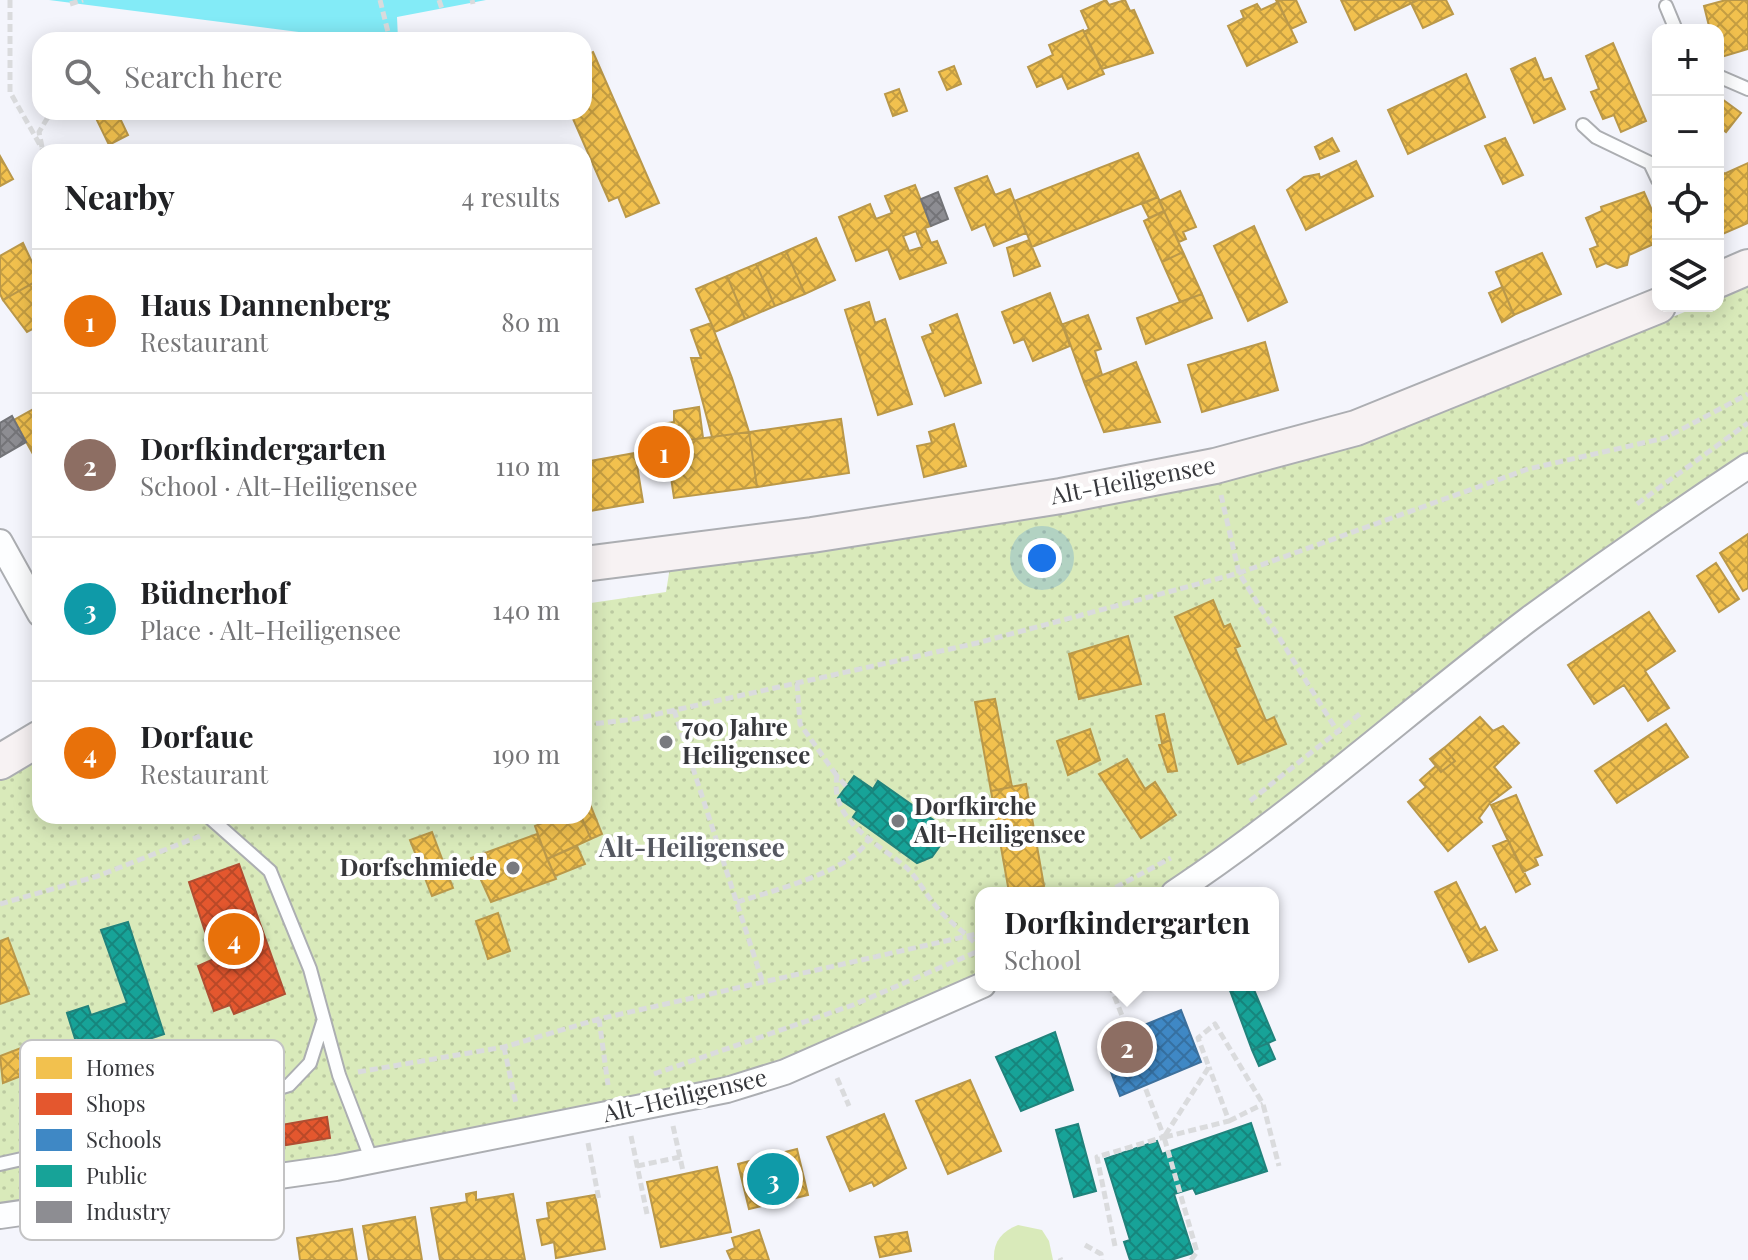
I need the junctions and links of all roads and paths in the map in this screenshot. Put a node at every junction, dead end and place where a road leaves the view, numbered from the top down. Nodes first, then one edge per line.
1 (10, 0) edge
2 (83, 0) edge
3 (380, 0) edge
4 (439, 0) edge
5 (70, 4) dead end
6 (1666, 6) dead end
7 (442, 9) dead end
8 (1674, 24) edge
9 (388, 32) edge
10 (1724, 79) edge
11 (1748, 89) edge
12 (46, 120) edge
13 (1583, 125) dead end
14 (40, 144) edge
15 (42, 144) edge
16 (1652, 168) edge
17 (1748, 267) edge
18 (1724, 277) edge
19 (1652, 308) edge
20 (1748, 394) edge
21 (1215, 466) junction
22 (1748, 466) edge
23 (0, 542) edge
24 (592, 563) edge
25 (1239, 573) junction
26 (32, 600) edge
27 (797, 683) junction
28 (674, 710) junction
29 (592, 724) edge
30 (32, 743) edge
31 (1356, 759) junction
32 (0, 762) edge
33 (837, 776) junction
34 (846, 786) dead end
35 (219, 824) edge
36 (232, 824) edge
37 (223, 827) junction
38 (868, 840) junction
39 (1183, 887) edge
40 (737, 902) junction
41 (0, 904) edge
42 (975, 934) edge
43 (969, 936) junction
44 (975, 943) edge
45 (975, 953) edge
46 (763, 983) junction
47 (975, 988) edge
48 (1112, 991) edge
49 (599, 1019) junction
50 (323, 1022) junction
51 (1128, 1031) dead end
52 (504, 1047) junction
53 (1209, 1067) junction
54 (339, 1075) junction
55 (638, 1079) dead end
56 (623, 1084) dead end
57 (284, 1087) edge
58 (1145, 1087) dead end
59 (842, 1089) dead end
60 (531, 1101) dead end
61 (516, 1104) junction
62 (1263, 1104) junction
63 (849, 1106) dead end
64 (500, 1107) dead end
65 (1229, 1121) junction
66 (522, 1132) junction
67 (675, 1134) dead end
68 (1164, 1137) junction
69 (632, 1142) dead end
70 (589, 1150) dead end
71 (680, 1157) junction
72 (20, 1160) edge
73 (372, 1161) junction
74 (0, 1164) edge
75 (637, 1166) junction
76 (1279, 1166) dead end
77 (683, 1171) dead end
78 (284, 1174) edge
79 (599, 1200) dead end
80 (20, 1213) edge
81 (647, 1214) dead end
82 (0, 1216) edge
83 (1085, 1245) dead end
84 (1115, 1246) dead end
85 (1102, 1260) edge
86 (1191, 1260) edge

1 - 14 path
2 - 5 path
3 - 9 path
4 - 7 path
6 - 8 lane
10 - 11 lane
12 - 15 path
13 - 16 lane
17 - 18 main road
19 - 21 main road, Alt-Heiligensee
20 - 25 path
21 - 24 main road, Alt-Heiligensee
21 - 25 path
22 - 31 street
23 - 26 street
25 - 27 path
25 - 31 path
27 - 28 path
27 - 33 path
28 - 29 path
28 - 40 path
30 - 32 main road
31 - 39 street
33 - 34 path
33 - 38 path
35 - 37 lane
36 - 37 path
37 - 41 path
37 - 50 lane
38 - 40 path
38 - 43 path
40 - 46 path
42 - 43 path
43 - 44 path
43 - 46 path
45 - 55 path
46 - 49 path
47 - 66 street, Alt-Heiligensee
48 - 51 path
49 - 52 path
49 - 56 path
50 - 54 lane
50 - 57 lane
52 - 54 path
52 - 61 path
53 - 62 path
53 - 65 path
53 - 68 path
54 - 73 lane
58 - 68 path
59 - 63 path
60 - 61 path
61 - 64 path
61 - 66 path
62 - 65 path
62 - 76 path
65 - 68 path
66 - 73 street, Alt-Heiligensee
67 - 71 path
68 - 84 path
68 - 86 path
69 - 75 path
70 - 79 path
71 - 75 path
71 - 77 path
72 - 74 lane
73 - 78 street, Alt-Heiligensee
75 - 81 path
80 - 82 street, Alt-Heiligensee
83 - 85 path

